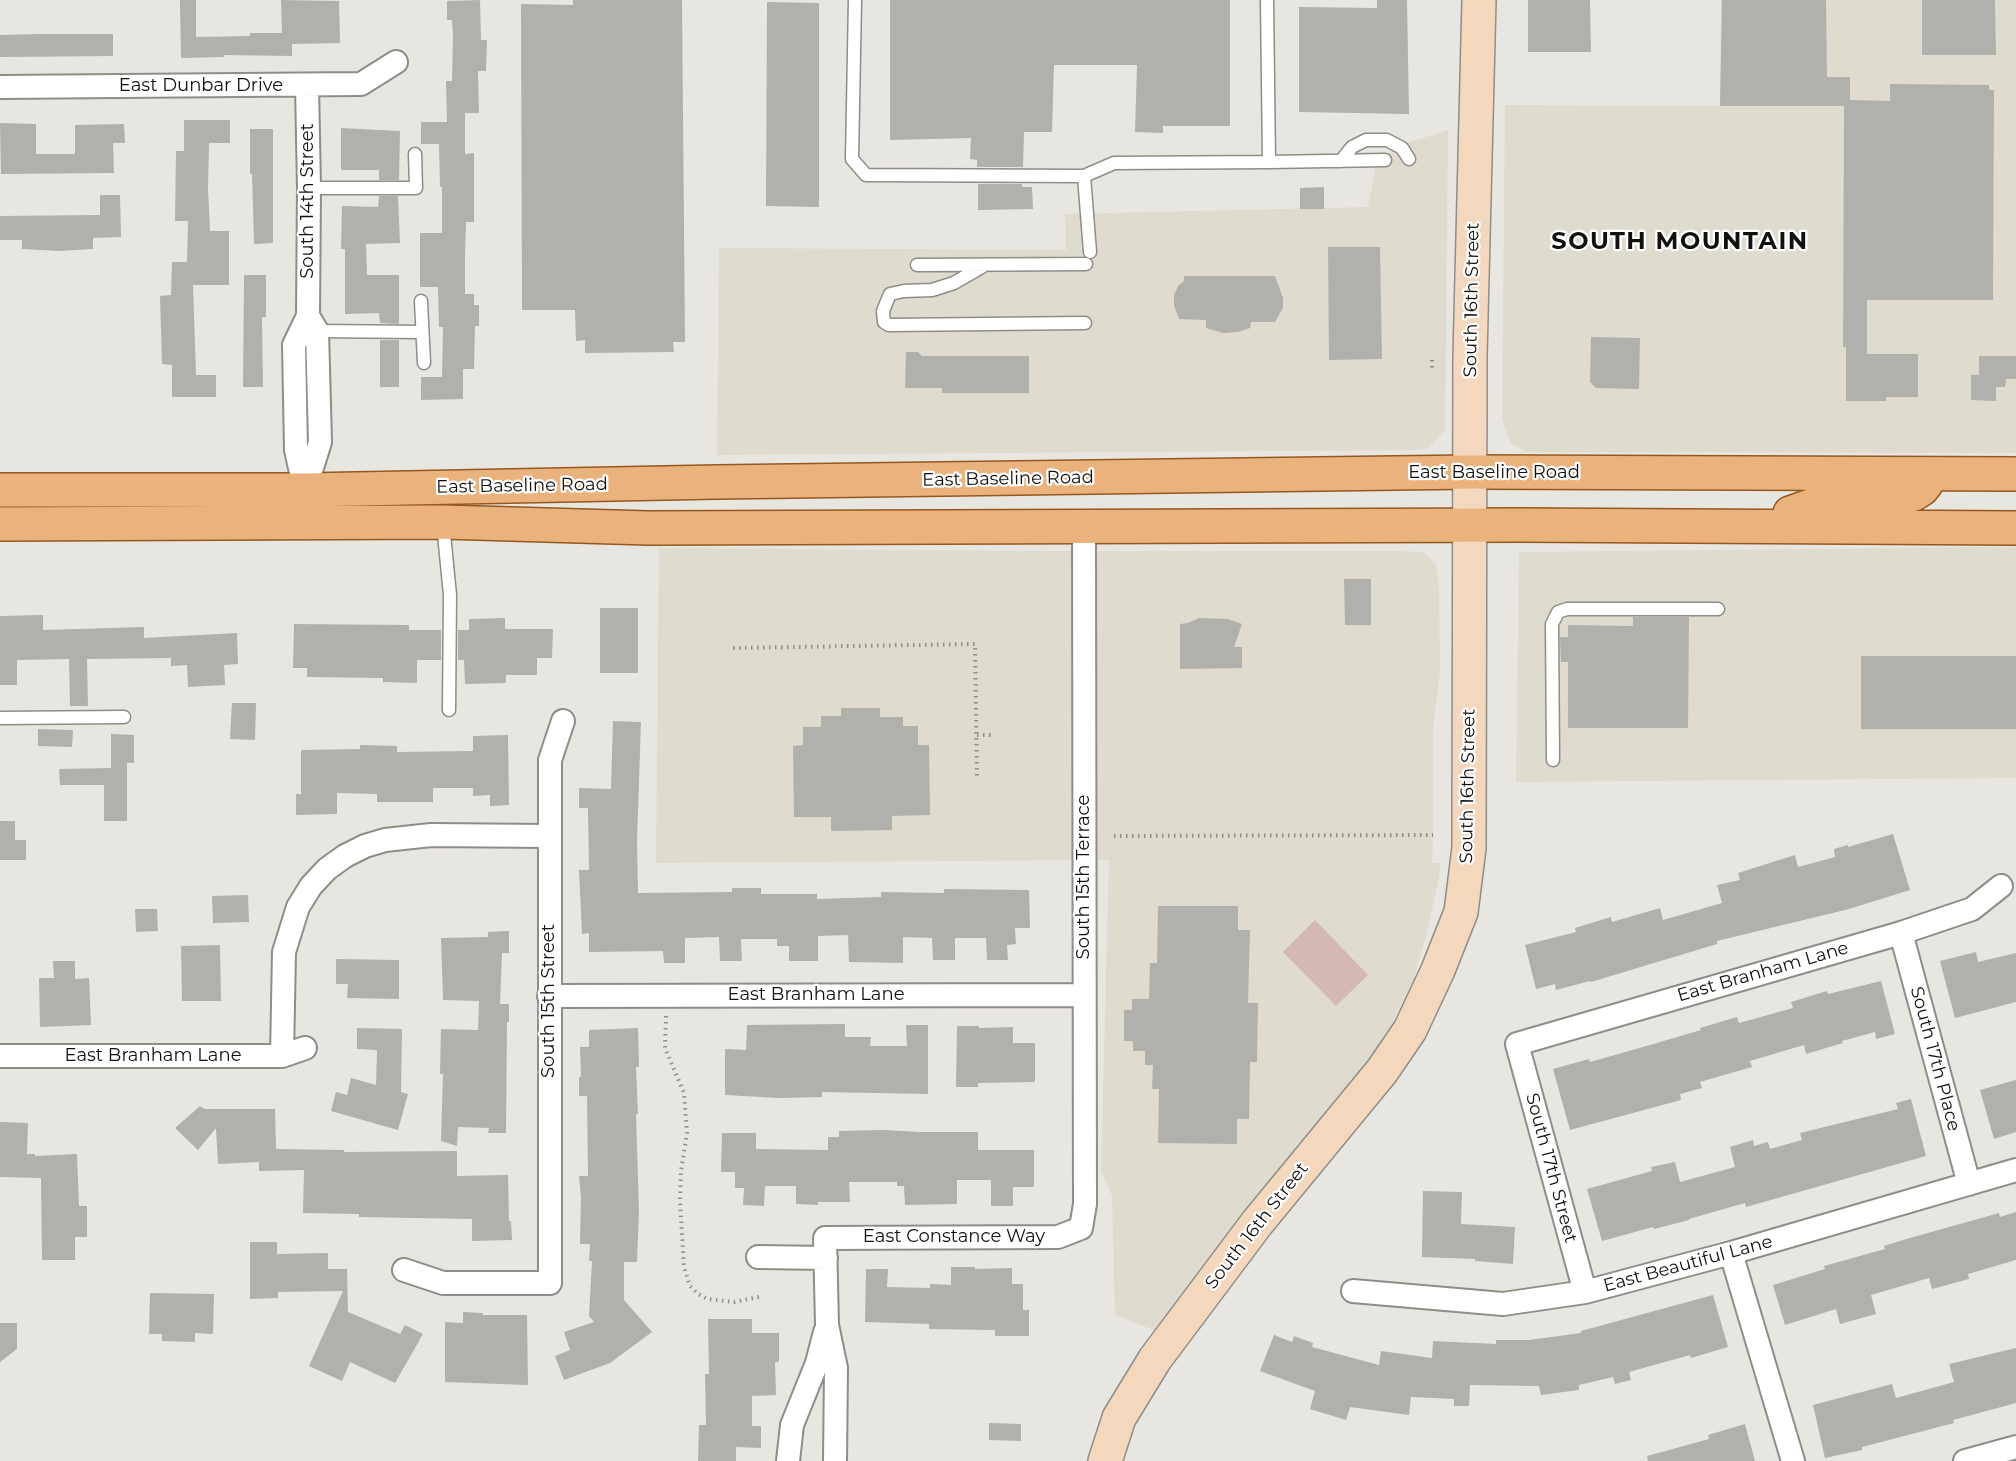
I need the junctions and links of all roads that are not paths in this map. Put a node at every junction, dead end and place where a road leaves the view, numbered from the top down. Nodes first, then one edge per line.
1 (855, 0) edge
2 (1267, 0) edge
3 (1479, 0) edge
4 (396, 62) dead end
5 (307, 85) junction
6 (0, 87) edge
7 (415, 154) dead end
8 (1409, 159) dead end
9 (1385, 160) dead end
10 (1341, 161) junction
11 (1269, 162) junction
12 (1084, 176) junction
13 (309, 188) junction
14 (1090, 252) dead end
15 (1086, 264) dead end
16 (917, 265) dead end
17 (985, 265) junction
18 (421, 302) dead end
19 (1086, 323) dead end
20 (312, 324) junction
21 (422, 332) junction
22 (424, 363) dead end
23 (319, 382) junction
24 (295, 383) junction
25 (1471, 472) junction
26 (1928, 474) junction
27 (2016, 474) edge
28 (1084, 478) junction
29 (0, 490) edge
30 (305, 490) junction
31 (443, 522) junction
32 (306, 523) junction
33 (0, 524) edge
34 (1084, 526) junction
35 (1471, 526) junction
36 (1755, 526) junction
37 (2011, 526) edge
38 (1718, 609) dead end
39 (449, 710) dead end
40 (124, 717) dead end
41 (0, 718) edge
42 (563, 721) dead end
43 (1553, 760) dead end
44 (549, 836) junction
45 (2001, 886) dead end
46 (1901, 933) junction
47 (1084, 995) junction
48 (549, 996) junction
49 (1517, 1044) joint
50 (305, 1048) dead end
51 (0, 1056) edge
52 (282, 1056) junction
53 (2016, 1170) edge
54 (1969, 1184) junction
55 (1081, 1228) joint
56 (826, 1248) junction
57 (1731, 1253) junction
58 (758, 1257) dead end
59 (404, 1270) dead end
60 (1353, 1291) dead end
61 (1585, 1292) junction
62 (827, 1325) junction
63 (2016, 1447) edge
64 (788, 1461) edge
65 (835, 1461) edge
66 (1105, 1461) edge
67 (1793, 1461) edge
68 (1965, 1461) edge

1 - 12 lane
2 - 11 lane
3 - 25 main road, South 16th Street
4 - 5 street, East Dunbar Drive
5 - 6 street, East Dunbar Drive
5 - 13 street, South 14th Street
7 - 13 lane
8 - 10 lane
9 - 10 lane
10 - 11 lane
11 - 12 lane
12 - 14 lane
13 - 20 street, South 14th Street
15 - 17 lane
16 - 17 lane
17 - 19 lane
18 - 21 lane
20 - 21 lane
20 - 23 street, South 14th Street
20 - 24 street, South 14th Street
21 - 22 lane
23 - 24 street
23 - 30 street, South 14th Street
24 - 30 street, South 14th Street
25 - 26 main road, East Baseline Road
25 - 28 main road, East Baseline Road
25 - 35 main road, South 16th Street
26 - 27 main road, East Baseline Road
26 - 36 main road
28 - 30 main road, East Baseline Road
28 - 34 main road
29 - 30 main road, East Baseline Road
30 - 32 main road
31 - 32 main road, East Baseline Road
31 - 34 main road, East Baseline Road
31 - 39 lane
32 - 33 main road, East Baseline Road
34 - 35 main road, East Baseline Road
34 - 47 street, South 15th Terrace
35 - 36 main road, East Baseline Road
35 - 66 main road, South 16th Street
36 - 37 main road, East Baseline Road
38 - 43 lane
40 - 41 lane
42 - 44 street, South 15th Street
44 - 48 street, South 15th Street
44 - 52 street
45 - 46 street, East Branham Lane
46 - 49 street, East Branham Lane
46 - 54 street, South 17th Place
47 - 48 street, East Branham Lane
47 - 55 street, South 15th Terrace
48 - 59 street, South 15th Street
49 - 61 street, South 17th Street
50 - 52 street, East Branham Lane
51 - 52 street, East Branham Lane
53 - 54 street, East Beautiful Lane
54 - 57 street, East Beautiful Lane
55 - 56 street, East Constance Way
56 - 58 street, East Constance Way
56 - 62 street
57 - 61 street, East Beautiful Lane
57 - 67 street
60 - 61 street, East Beautiful Lane
62 - 64 street
62 - 65 street
63 - 68 street

